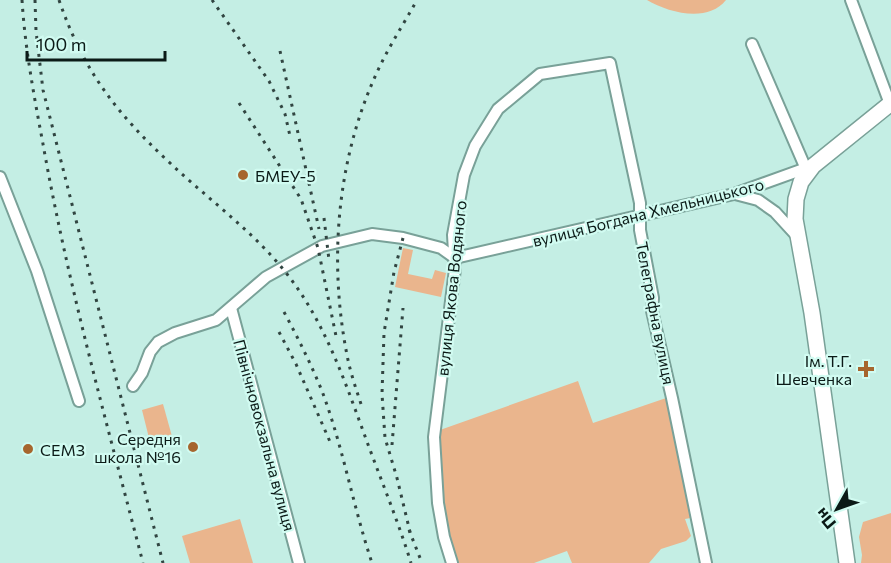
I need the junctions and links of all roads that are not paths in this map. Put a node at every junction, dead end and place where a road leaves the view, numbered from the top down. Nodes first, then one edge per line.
1 (851, 0) edge
2 (752, 44) dead end
3 (610, 63) joint
4 (890, 103) edge
5 (809, 167) junction
6 (0, 177) edge
7 (734, 194) junction
8 (640, 216) junction
9 (798, 237) junction
10 (455, 258) junction
11 (231, 308) junction
12 (133, 386) dead end
13 (79, 401) dead end
14 (299, 563) edge
15 (452, 563) edge
16 (705, 563) edge
17 (847, 563) edge

1 - 4 street
2 - 5 street
3 - 8 street, Телеграфна вулиця
3 - 10 street, вулиця Якова Водяного
4 - 5 main road, вулиця Богдана Хмельницького
5 - 7 street, вулиця Богдана Хмельницького
5 - 9 main road
6 - 13 street
7 - 8 street, вулиця Богдана Хмельницького
7 - 9 street
8 - 10 street, вулиця Богдана Хмельницького
8 - 16 street, Телеграфна вулиця
9 - 17 main road
10 - 11 street
10 - 15 street, вулиця Якова Водяного
11 - 12 street
11 - 14 street, Північновокзальна вулиця

